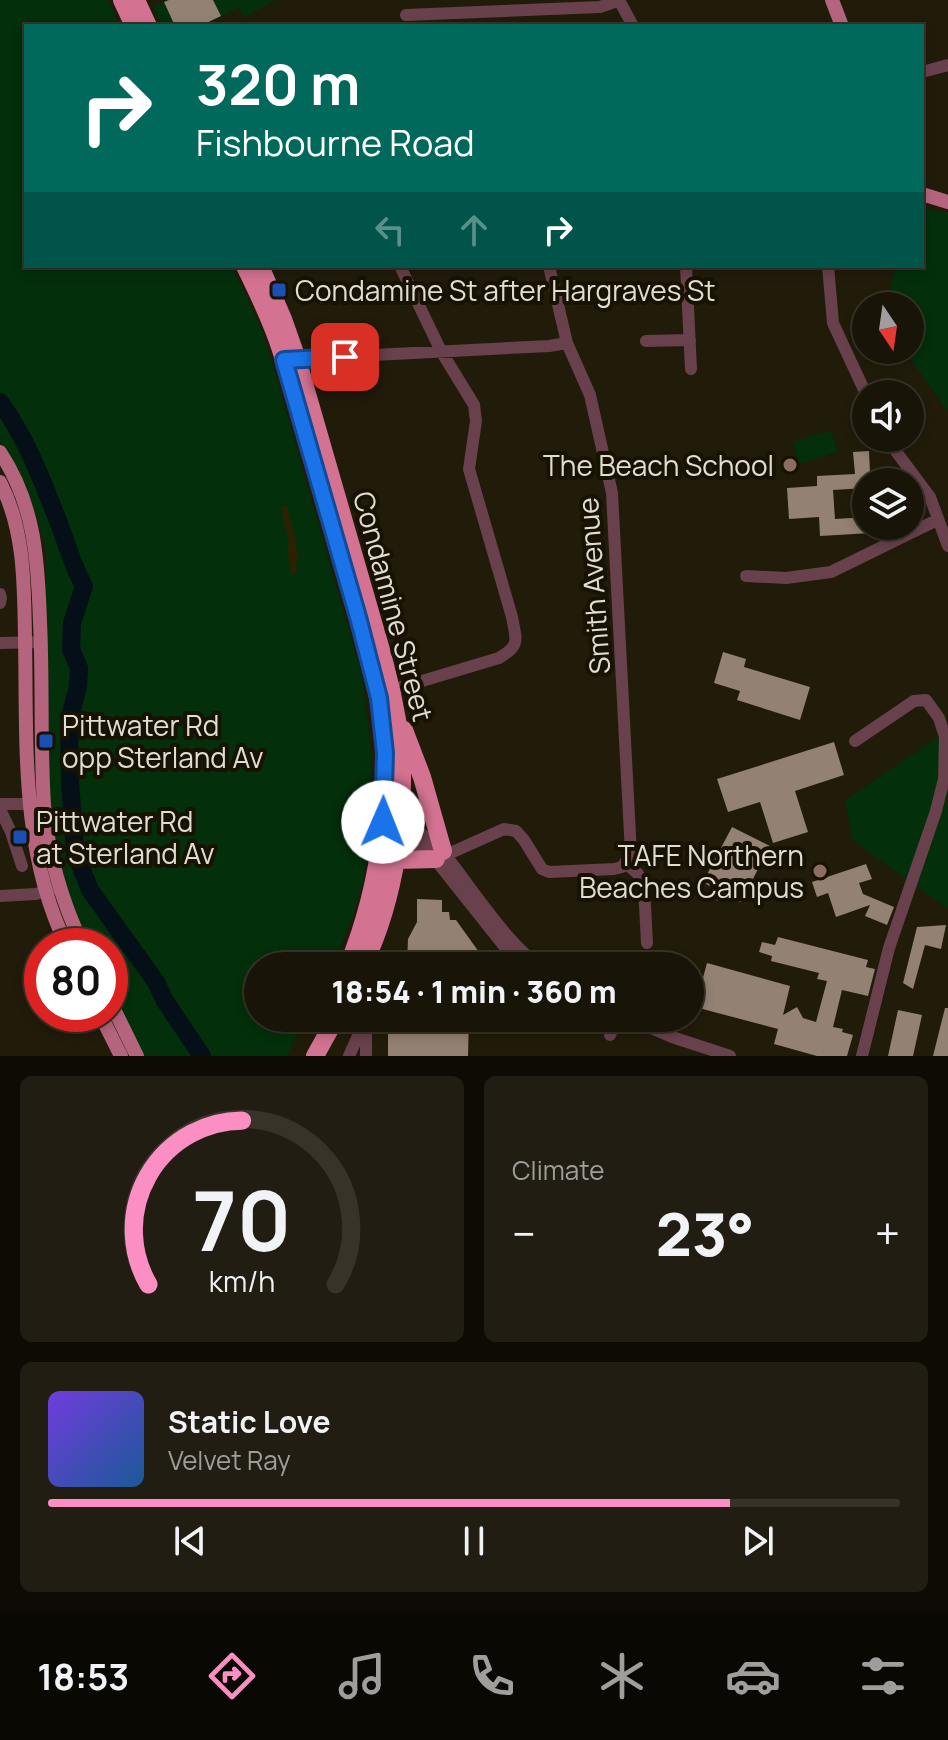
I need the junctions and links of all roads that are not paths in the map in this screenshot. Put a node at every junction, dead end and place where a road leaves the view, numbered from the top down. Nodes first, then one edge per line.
1 (122, 0) edge
2 (136, 0) edge
3 (620, 0) edge
4 (832, 0) edge
5 (406, 15) dead end
6 (133, 24) edge
7 (147, 24) edge
8 (632, 24) edge
9 (841, 24) edge
10 (948, 65) edge
11 (924, 71) edge
12 (924, 195) edge
13 (948, 202) edge
14 (246, 268) edge
15 (261, 268) edge
16 (401, 268) edge
17 (549, 268) edge
18 (686, 268) edge
19 (828, 268) edge
20 (690, 340) junction
21 (646, 341) dead end
22 (567, 343) junction
23 (441, 351) junction
24 (291, 360) junction
25 (691, 369) dead end
26 (859, 380) edge
27 (0, 452) edge
28 (896, 452) edge
29 (0, 482) edge
30 (937, 520) junction
31 (948, 546) edge
32 (746, 576) dead end
33 (0, 594) edge
34 (0, 603) edge
35 (25, 642) junction
36 (41, 642) junction
37 (0, 643) edge
38 (392, 690) junction
39 (396, 713) junction
40 (855, 741) dead end
41 (37, 804) junction
42 (0, 807) edge
43 (391, 830) junction
44 (442, 855) junction
45 (396, 860) junction
46 (626, 863) junction
47 (22, 866) dead end
48 (53, 889) junction
49 (0, 896) edge
50 (63, 928) edge
51 (74, 928) edge
52 (647, 943) dead end
53 (353, 952) edge
54 (368, 952) edge
55 (509, 952) edge
56 (524, 952) edge
57 (109, 1032) edge
58 (125, 1032) edge
59 (316, 1032) edge
60 (328, 1032) edge
61 (360, 1032) edge
62 (366, 1032) edge
63 (611, 1032) edge
64 (660, 1032) edge
65 (610, 1035) dead end
66 (121, 1056) edge
67 (137, 1056) edge
68 (303, 1056) edge
69 (315, 1056) edge
70 (349, 1056) edge
71 (366, 1056) edge
72 (730, 1056) edge
73 (862, 1056) edge

1 - 6 highway
2 - 7 highway
3 - 5 street
3 - 8 street
4 - 9 main road
10 - 11 street
12 - 13 main road
14 - 24 highway, Condamine Street
15 - 24 highway, Condamine Street
16 - 23 street
17 - 22 street, Smith Avenue
18 - 20 street
19 - 26 street
20 - 21 street
20 - 25 street
22 - 23 street
22 - 46 street, Smith Avenue
23 - 24 street
23 - 38 street
24 - 38 highway, Condamine Street
24 - 43 highway, Condamine Street
27 - 36 main road
28 - 30 street
29 - 35 main road
30 - 31 street
30 - 32 street
33 - 34 street
35 - 36 street
35 - 37 street
35 - 41 main road
36 - 41 main road
38 - 39 highway, Condamine Street
39 - 43 highway, Condamine Street
39 - 44 highway
40 - 73 street
41 - 42 street
41 - 48 main road
42 - 47 street
43 - 44 street
43 - 45 highway, Condamine Street
43 - 53 highway, Condamine Street
44 - 45 highway
44 - 46 street
44 - 55 street
44 - 56 street
45 - 54 highway, Condamine Street
46 - 52 street
48 - 49 street
48 - 50 main road
48 - 51 main road
57 - 66 main road
58 - 67 main road
59 - 68 highway
60 - 69 highway
61 - 70 street
62 - 71 street
63 - 65 street
64 - 72 street

